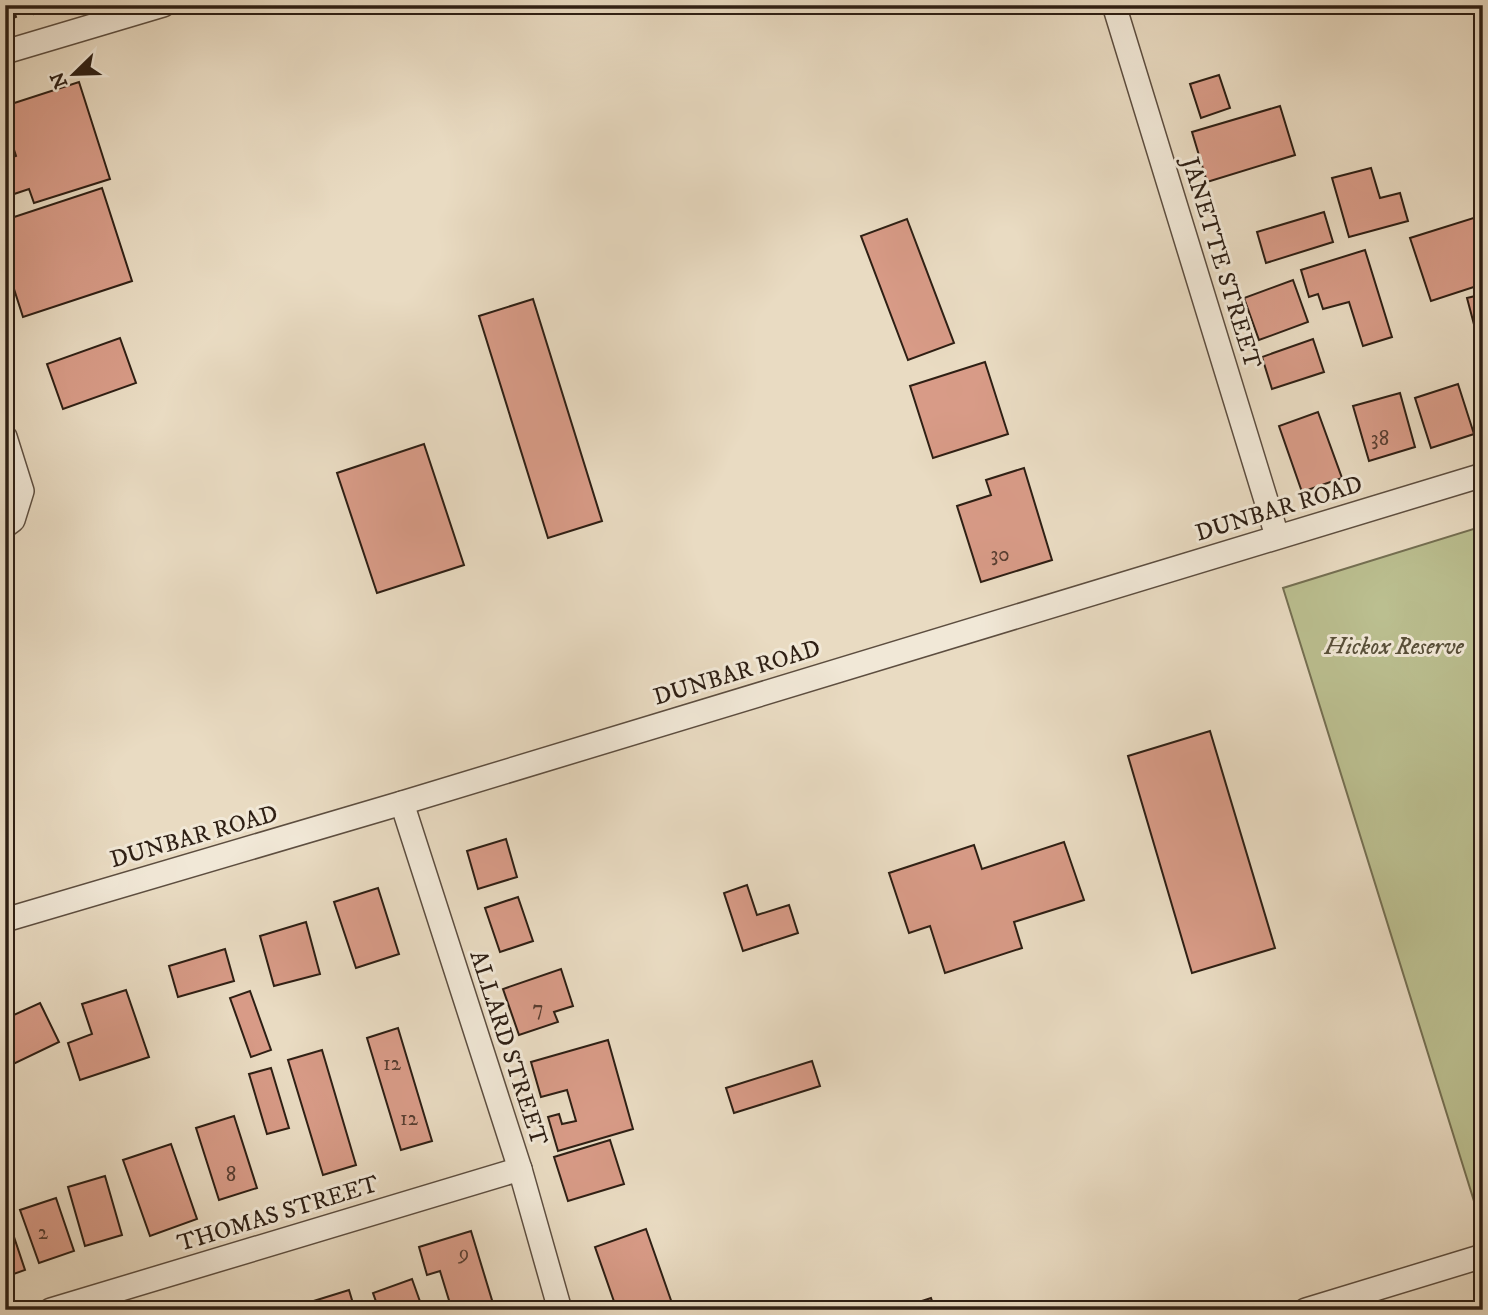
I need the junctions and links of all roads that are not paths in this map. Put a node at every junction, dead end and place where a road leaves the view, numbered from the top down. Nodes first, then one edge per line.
1 (163, 5) edge
2 (1114, 5) edge
3 (5, 52) edge
4 (5, 437) edge
5 (1483, 475) edge
6 (9, 523) edge
7 (1277, 536) junction
8 (402, 803) junction
9 (5, 920) edge
10 (520, 1169) junction
11 (1483, 1256) edge
12 (51, 1310) edge
13 (560, 1310) edge
14 (1306, 1310) edge

1 - 3 street
2 - 7 street, JANETTE STREET
4 - 6 street
5 - 7 street, DUNBAR ROAD
7 - 8 street, DUNBAR ROAD
8 - 9 street, DUNBAR ROAD
8 - 10 street, ALLARD STREET
10 - 12 street, THOMAS STREET
10 - 13 street, ALLARD STREET
11 - 14 street

